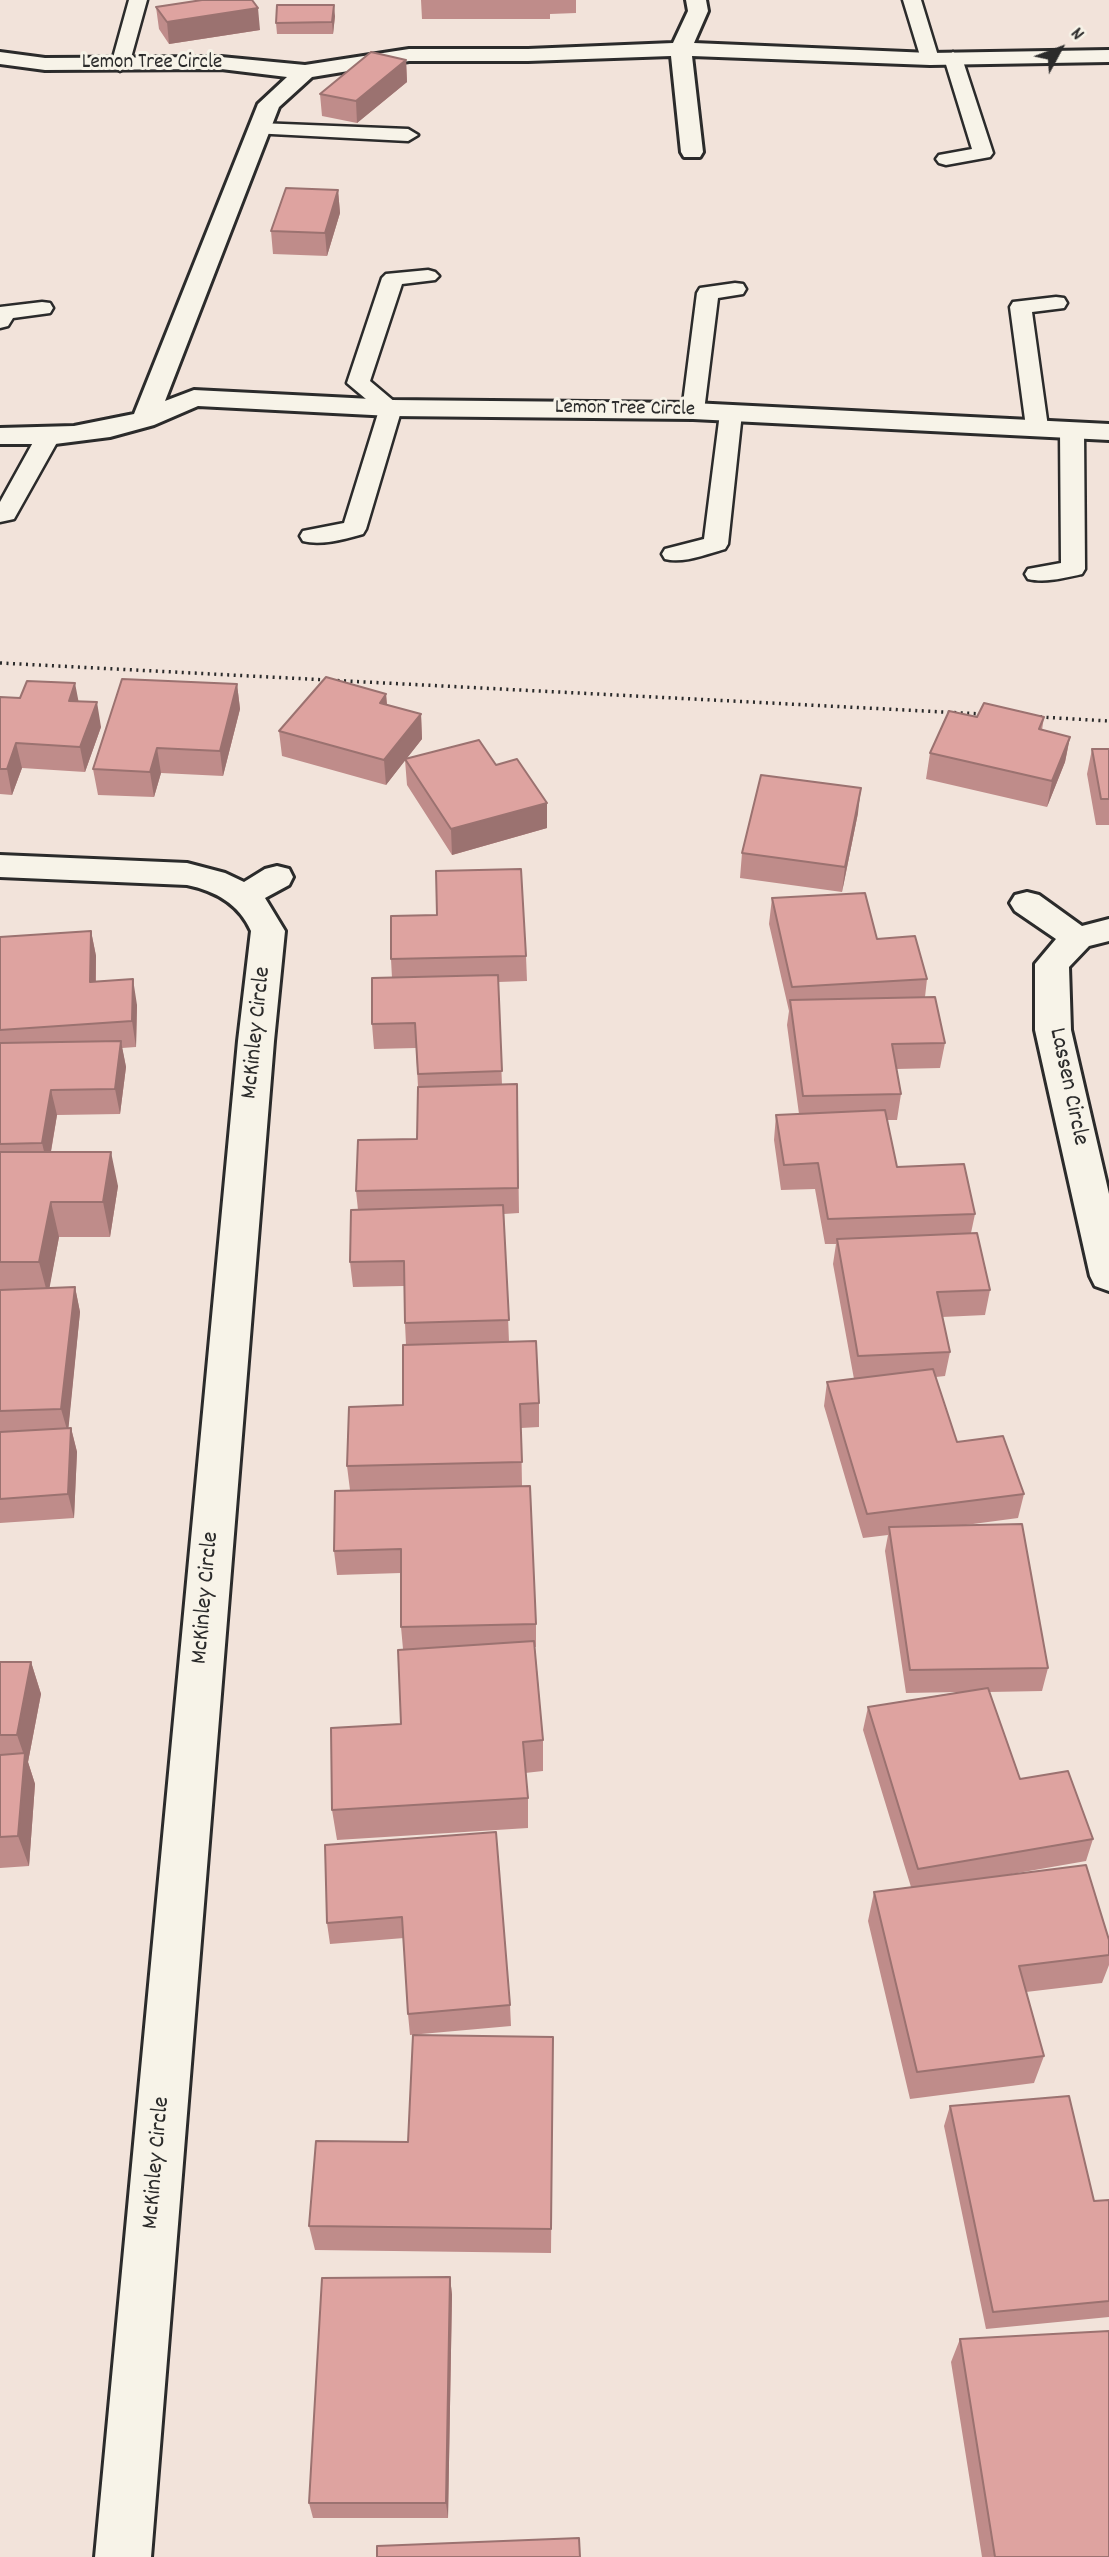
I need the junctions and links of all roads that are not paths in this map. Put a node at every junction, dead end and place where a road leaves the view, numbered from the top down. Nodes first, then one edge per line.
1 (138, 0) edge
2 (696, 0) edge
3 (912, 0) edge
4 (681, 49) junction
5 (1109, 56) edge
6 (0, 58) edge
7 (953, 58) junction
8 (930, 59) junction
9 (120, 65) junction
10 (304, 72) junction
11 (259, 129) junction
12 (408, 135) dead end
13 (692, 152) dead end
14 (946, 159) dead end
15 (428, 276) dead end
16 (735, 289) dead end
17 (1056, 303) dead end
18 (42, 308) dead end
19 (0, 321) edge
20 (391, 408) junction
21 (693, 411) junction
22 (731, 412) junction
23 (145, 419) junction
24 (1037, 427) junction
25 (1072, 430) junction
26 (1109, 432) edge
27 (0, 436) edge
28 (48, 437) junction
29 (0, 515) edge
30 (312, 536) dead end
31 (674, 554) dead end
32 (1037, 574) dead end
33 (0, 866) edge
34 (1027, 903) dead end
35 (1093, 934) edge
36 (1109, 1276) edge
37 (123, 2557) edge

1 - 9 lane
2 - 4 street
3 - 8 lane
4 - 8 street, Lemon Tree Circle
4 - 10 street, Lemon Tree Circle
4 - 13 street
5 - 7 street, Lemon Tree Circle
6 - 9 street, Lemon Tree Circle
7 - 8 street, Lemon Tree Circle
7 - 14 lane
9 - 10 street, Lemon Tree Circle
10 - 11 street
11 - 12 lane
11 - 23 street
15 - 20 lane
16 - 21 lane
17 - 24 lane
18 - 19 lane
20 - 21 street, Lemon Tree Circle
20 - 23 street, Lemon Tree Circle
20 - 30 lane
21 - 22 street, Lemon Tree Circle
22 - 24 street, Lemon Tree Circle
22 - 31 lane
23 - 28 street, Lemon Tree Circle
24 - 25 street, Lemon Tree Circle
25 - 26 street, Lemon Tree Circle
25 - 32 lane
27 - 28 street, Lemon Tree Circle
28 - 29 lane
33 - 37 street, McKinley Circle
34 - 35 street
35 - 36 street, Lassen Circle

